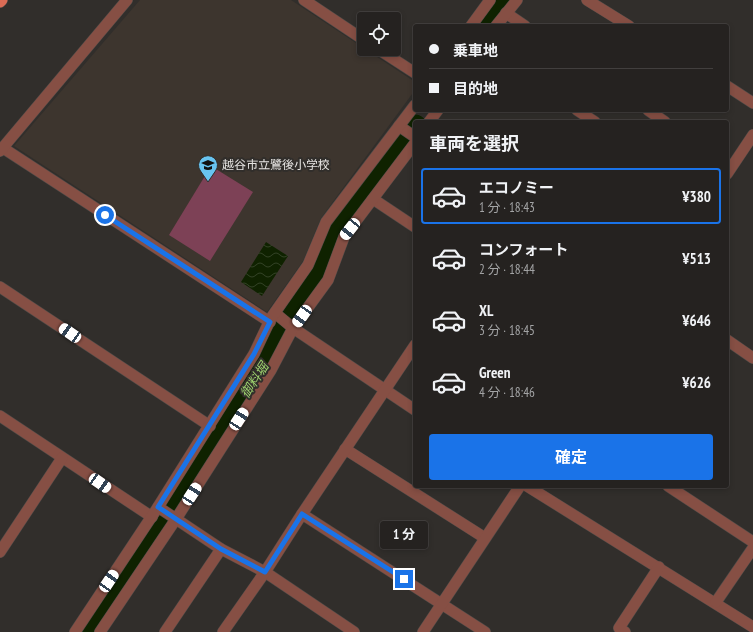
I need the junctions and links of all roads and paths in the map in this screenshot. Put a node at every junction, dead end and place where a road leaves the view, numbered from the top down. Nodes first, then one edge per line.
1 (127, 0) edge
2 (304, 0) edge
3 (490, 0) edge
4 (517, 0) edge
5 (587, 0) edge
6 (506, 13) junction
7 (472, 24) edge
8 (498, 24) edge
9 (522, 24) edge
10 (626, 24) edge
11 (357, 35) edge
12 (389, 56) edge
13 (413, 72) edge
14 (729, 87) edge
15 (753, 103) edge
16 (413, 108) edge
17 (580, 112) edge
18 (651, 112) edge
19 (591, 120) edge
20 (662, 120) edge
21 (401, 127) junction
22 (753, 135) edge
23 (413, 137) edge
24 (413, 142) edge
25 (1, 150) edge
26 (729, 169) edge
27 (373, 199) junction
28 (413, 226) edge
29 (0, 287) edge
30 (275, 318) junction
31 (292, 328) junction
32 (729, 341) edge
33 (413, 348) edge
34 (753, 358) edge
35 (385, 390) junction
36 (413, 409) edge
37 (0, 416) edge
38 (210, 426) junction
39 (345, 449) junction
40 (62, 458) junction
41 (519, 488) edge
42 (530, 488) edge
43 (671, 488) edge
44 (160, 508) junction
45 (302, 514) junction
46 (152, 517) junction
47 (174, 518) junction
48 (485, 538) junction
49 (753, 542) edge
50 (753, 548) edge
51 (221, 549) junction
52 (0, 552) edge
53 (659, 567) junction
54 (265, 572) junction
55 (716, 602) junction
56 (442, 603) junction
57 (753, 627) edge
58 (75, 632) edge
59 (100, 632) edge
60 (165, 632) edge
61 (223, 632) edge
62 (354, 632) edge
63 (423, 632) edge
64 (485, 632) edge
65 (625, 632) edge

1 - 25 street
2 - 11 street
3 - 7 street
4 - 6 street
5 - 10 street
6 - 8 street
6 - 9 street
12 - 13 street
14 - 15 street
16 - 21 street
17 - 19 street
18 - 20 street
21 - 23 street
21 - 30 street
22 - 26 street
24 - 27 street
25 - 30 street
27 - 28 street
27 - 31 street
29 - 38 street
30 - 31 street
30 - 38 street
31 - 35 street
31 - 47 street
32 - 34 street
33 - 35 street
35 - 36 street
35 - 39 street
37 - 40 street
38 - 44 street
39 - 45 street
39 - 48 street
40 - 46 street
40 - 52 street
41 - 48 street
42 - 53 street
43 - 49 street
44 - 46 street
44 - 47 street
45 - 54 street
45 - 56 street
46 - 58 street
47 - 51 street
47 - 59 street
48 - 56 street
50 - 55 street
51 - 54 street
51 - 60 street
53 - 55 street
53 - 65 street
54 - 61 street
54 - 62 street
55 - 57 street
56 - 63 street
56 - 64 street

